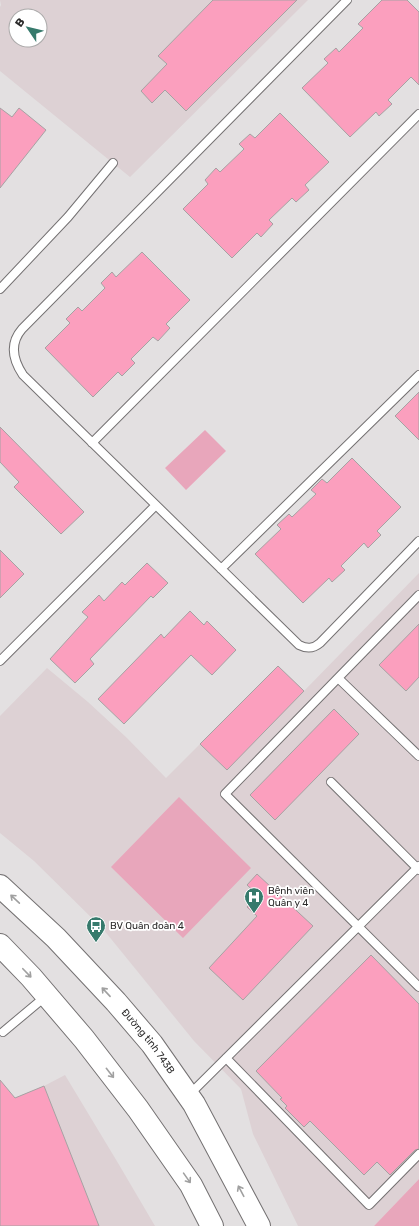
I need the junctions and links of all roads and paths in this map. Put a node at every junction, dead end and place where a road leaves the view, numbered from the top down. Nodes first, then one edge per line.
1 (347, 0) edge
2 (419, 114) edge
3 (113, 163) dead end
4 (0, 289) edge
5 (419, 375) edge
6 (92, 443) junction
7 (156, 505) junction
8 (419, 541) edge
9 (221, 569) junction
10 (419, 595) edge
11 (0, 661) edge
12 (338, 678) junction
13 (418, 755) edge
14 (331, 782) dead end
15 (418, 868) edge
16 (0, 886) edge
17 (358, 927) junction
18 (0, 945) edge
19 (419, 987) edge
20 (46, 996) junction
21 (3, 1032) dead end
22 (226, 1058) junction
23 (189, 1096) junction
24 (419, 1154) edge
25 (212, 1226) edge
26 (259, 1226) edge

1 - 6 lane
2 - 6 lane
3 - 4 lane
5 - 9 lane
6 - 7 lane
7 - 9 lane
7 - 11 lane
8 - 9 lane
10 - 12 lane
12 - 13 lane
12 - 17 lane
14 - 15 lane
15 - 17 lane
23 -> 16 main road, Đường tỉnh 743B
17 - 19 lane
17 - 22 lane
18 -> 20 main road
20 - 21 lane
20 -> 25 main road
22 - 23 lane
22 - 24 lane
26 -> 23 main road, Đường tỉnh 743B

